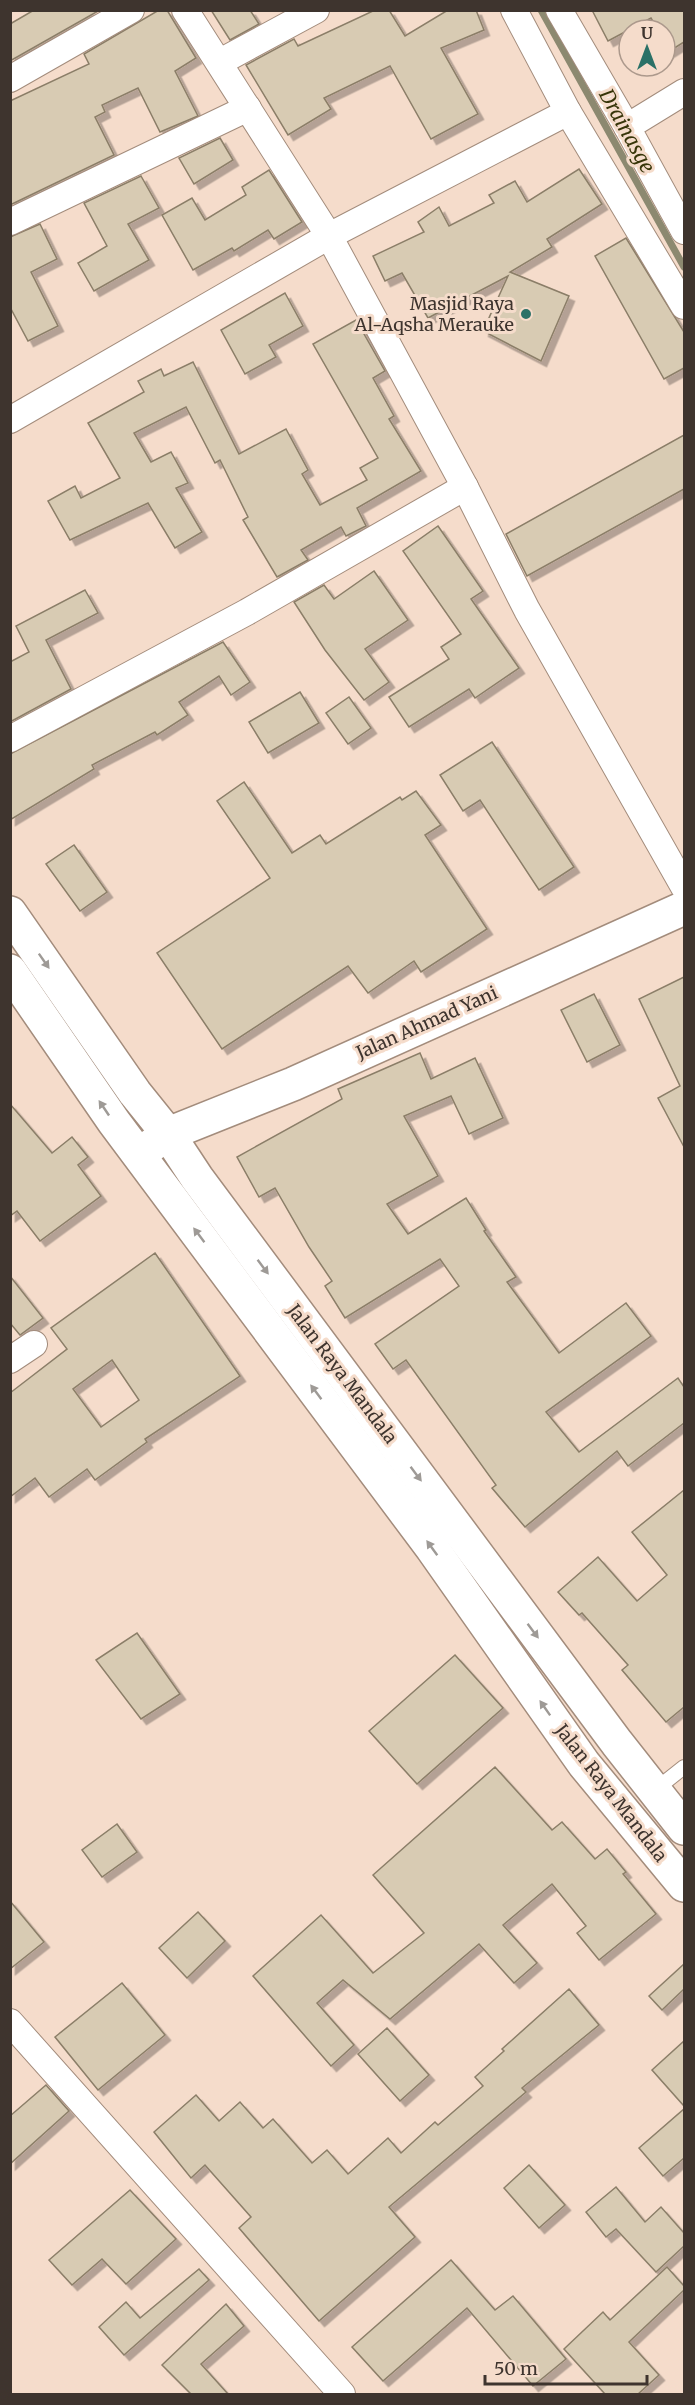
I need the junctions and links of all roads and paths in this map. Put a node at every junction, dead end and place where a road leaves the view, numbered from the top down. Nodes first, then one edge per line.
1 (131, 10) edge
2 (186, 10) edge
3 (316, 10) edge
4 (514, 10) edge
5 (559, 10) edge
6 (220, 62) junction
7 (10, 79) edge
8 (684, 92) edge
9 (248, 108) junction
10 (568, 112) junction
11 (627, 127) junction
12 (10, 222) edge
13 (684, 231) edge
14 (329, 236) junction
15 (684, 306) edge
16 (10, 420) edge
17 (465, 487) junction
18 (10, 739) edge
19 (684, 887) edge
20 (684, 908) edge
21 (10, 913) edge
22 (10, 971) edge
23 (168, 1134) junction
24 (139, 1155) junction
25 (34, 1344) dead end
26 (10, 1360) edge
27 (616, 1743) junction
28 (584, 1764) junction
29 (684, 1767) edge
30 (653, 1791) junction
31 (684, 1828) edge
32 (684, 1886) edge
33 (10, 2022) edge
34 (342, 2394) edge

1 - 7 street
2 - 6 street
3 - 6 street
4 - 10 street
5 - 11 street
6 - 9 street
8 - 11 street
9 - 12 street
9 - 14 street
10 - 14 street
10 - 15 street
11 - 13 street
14 - 16 street
14 - 17 street
17 - 18 street
17 - 19 street
20 - 23 highway, Jalan Ahmad Yani
21 -> 23 highway, Jalan Raya Mandala
24 -> 22 highway, Jalan Raya Mandala
23 - 24 highway, Jalan Ahmad Yani
23 -> 27 highway, Jalan Raya Mandala
28 -> 24 highway, Jalan Raya Mandala
25 - 26 street
27 - 28 highway
27 - 30 highway, Jalan Raya Mandala
28 - 32 highway, Jalan Raya Mandala
29 - 30 lane
30 - 31 highway, Jalan Raya Mandala
33 - 34 street

